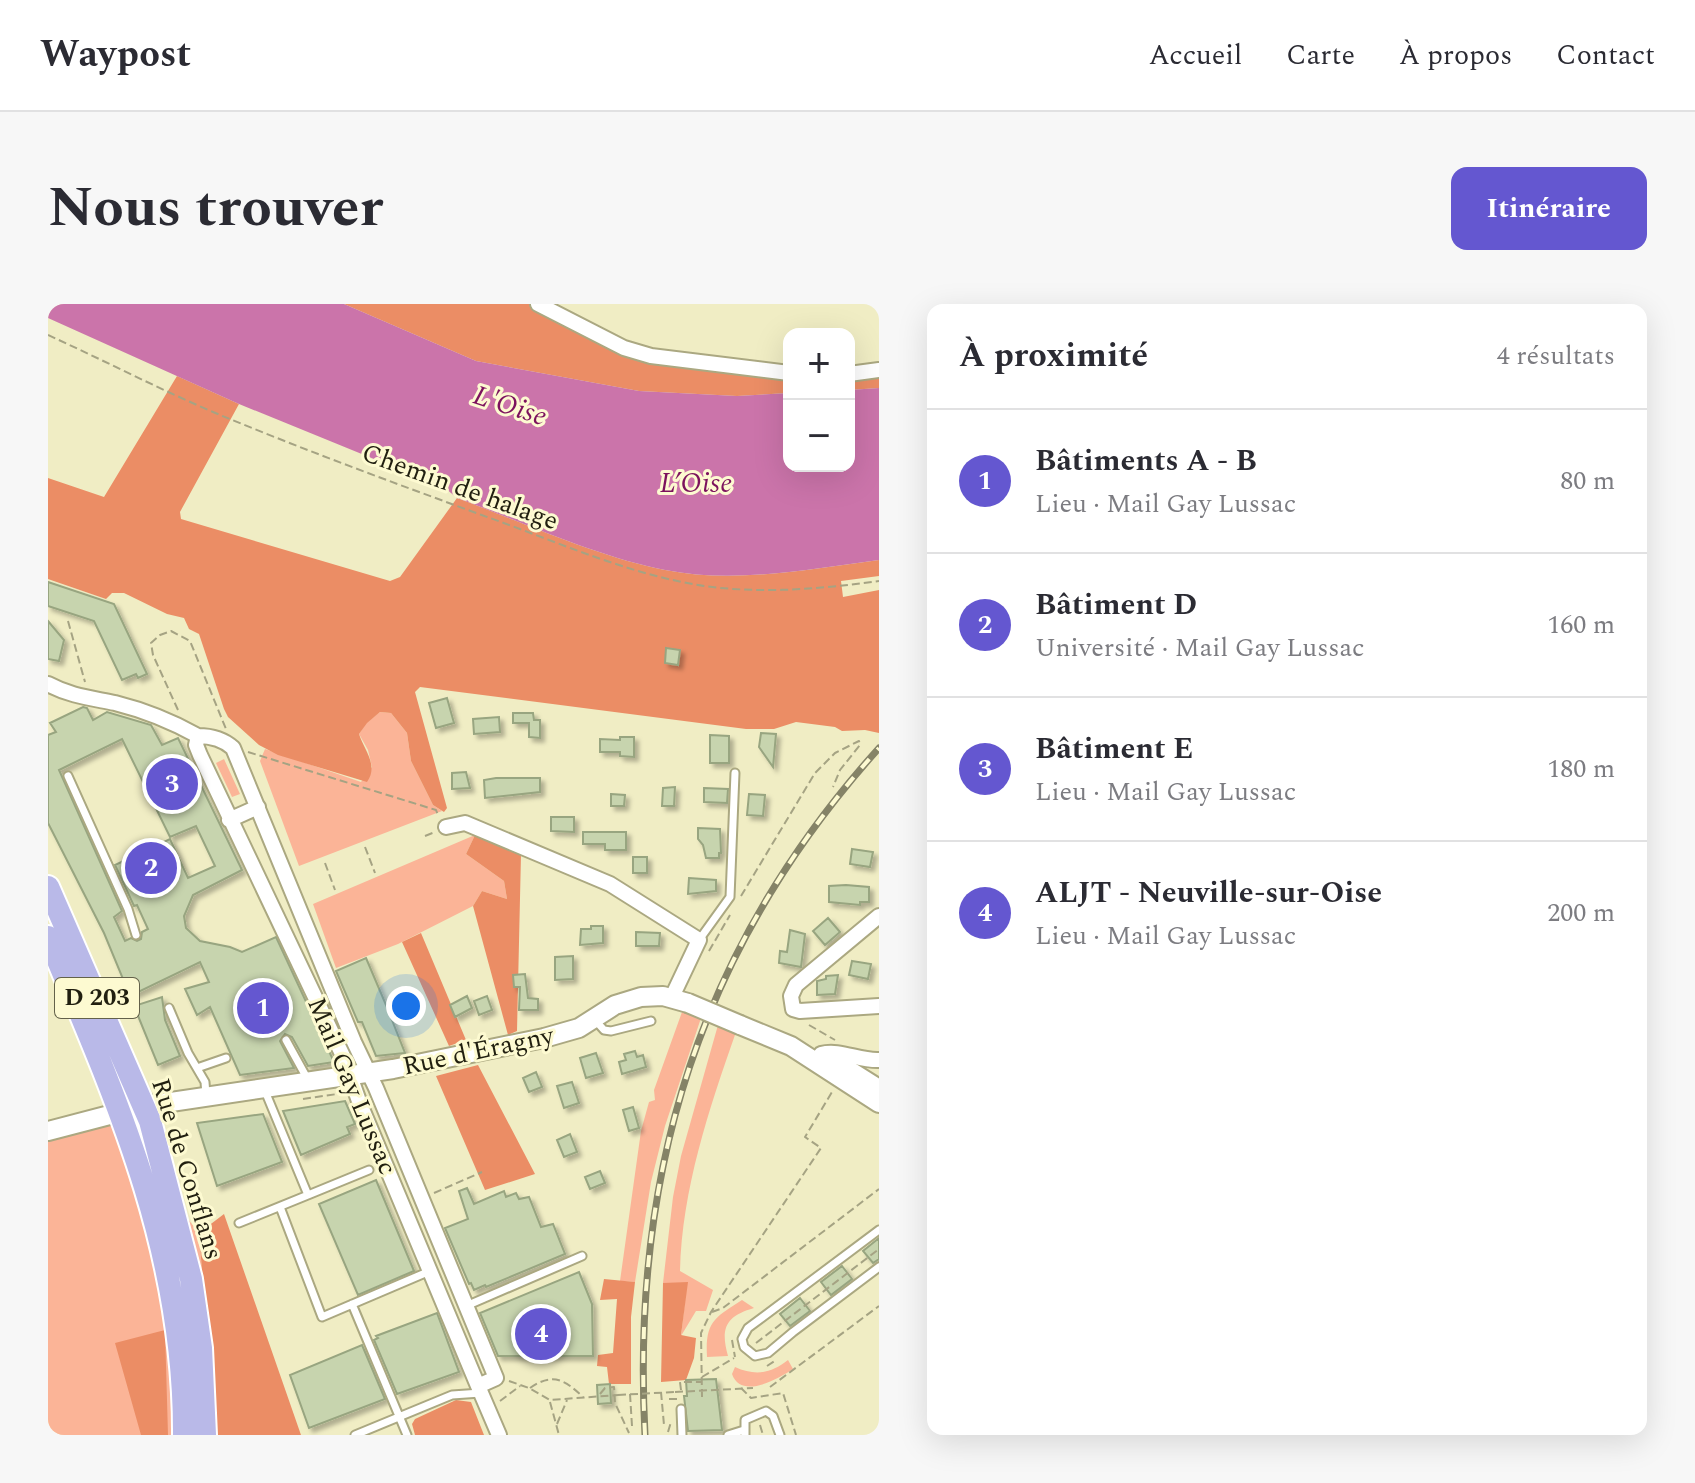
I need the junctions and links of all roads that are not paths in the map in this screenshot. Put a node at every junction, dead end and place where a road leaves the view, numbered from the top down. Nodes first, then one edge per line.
1 (538, 304) edge
2 (879, 370) edge
3 (783, 372) edge
4 (855, 373) edge
5 (48, 684) edge
6 (198, 736) junction
7 (735, 773) dead end
8 (68, 776) dead end
9 (258, 807) junction
10 (224, 822) junction
11 (446, 827) road end
12 (48, 887) edge
13 (879, 916) edge
14 (136, 935) dead end
15 (48, 937) edge
16 (699, 940) junction
17 (680, 1000) junction
18 (879, 1006) edge
19 (169, 1008) dead end
20 (593, 1019) junction
21 (651, 1021) dead end
22 (286, 1040) dead end
23 (791, 1046) junction
24 (821, 1054) junction
25 (226, 1058) dead end
26 (879, 1060) edge
27 (197, 1068) junction
28 (359, 1074) junction
29 (309, 1082) junction
30 (845, 1085) junction
31 (264, 1089) junction
32 (879, 1092) edge
33 (206, 1097) junction
34 (879, 1103) edge
35 (144, 1106) junction
36 (120, 1111) junction
37 (48, 1131) edge
38 (369, 1170) dead end
39 (308, 1195) junction
40 (280, 1207) junction
41 (428, 1216) junction
42 (239, 1223) dead end
43 (411, 1224) junction
44 (879, 1230) edge
45 (582, 1256) dead end
46 (879, 1267) edge
47 (430, 1271) junction
48 (352, 1304) junction
49 (466, 1306) junction
50 (448, 1314) junction
51 (480, 1390) junction
52 (678, 1404) road end
53 (399, 1416) junction
54 (744, 1432) edge
55 (184, 1435) edge
56 (205, 1435) edge
57 (355, 1435) edge
58 (407, 1435) edge
59 (499, 1435) edge
60 (682, 1435) edge
61 (728, 1435) edge
62 (780, 1435) edge

1 - 3 street
2 - 4 street
5 - 6 street
6 - 9 street, Mail Gay Lussac
6 - 10 street, Mail Gay Lussac
7 - 16 lane
8 - 14 lane
9 - 10 street
9 - 28 street, Mail Gay Lussac
10 - 28 street, Mail Gay Lussac
11 - 16 street
12 - 35 main road, Rue de Conflans / D 203
13 - 18 street
15 - 36 main road, Rue de Conflans / D 203
16 - 17 street
17 - 20 street, Rue d'Éragny
17 - 23 street, Rue d'Éragny, bridge
19 - 27 lane
20 - 21 lane
20 - 28 street, Rue d'Éragny
22 - 29 lane
23 - 24 street
23 - 30 street, Rue d'Éragny
24 - 26 street
24 - 32 street
25 - 27 lane
27 - 33 lane
28 - 29 street, Rue d'Éragny
28 - 41 street, Mail Gay Lussac
28 - 43 street, Mail Gay Lussac
29 - 31 street, Rue d'Éragny
30 - 32 street
30 - 34 street, Rue d'Éragny
31 - 33 street, Rue d'Éragny
31 - 39 lane
33 - 35 street, Rue d'Éragny
35 - 36 street, Rue d'Éragny
35 - 56 main road, Rue de Conflans / D 203
36 - 37 street, Rue d'Éragny
36 - 55 main road, Rue de Conflans / D 203
38 - 39 lane
39 - 40 lane
40 - 42 lane
40 - 48 lane
41 - 43 street
41 - 49 street, Mail Gay Lussac
43 - 47 street, Mail Gay Lussac
44 - 46 lane
45 - 49 lane
47 - 48 lane
47 - 50 street, Mail Gay Lussac
48 - 53 lane
49 - 50 street
49 - 51 street, Mail Gay Lussac
50 - 51 street, Mail Gay Lussac
51 - 53 lane
51 - 59 street, Mail Gay Lussac
52 - 60 lane
53 - 57 lane
53 - 58 lane
54 - 61 lane
54 - 62 lane

